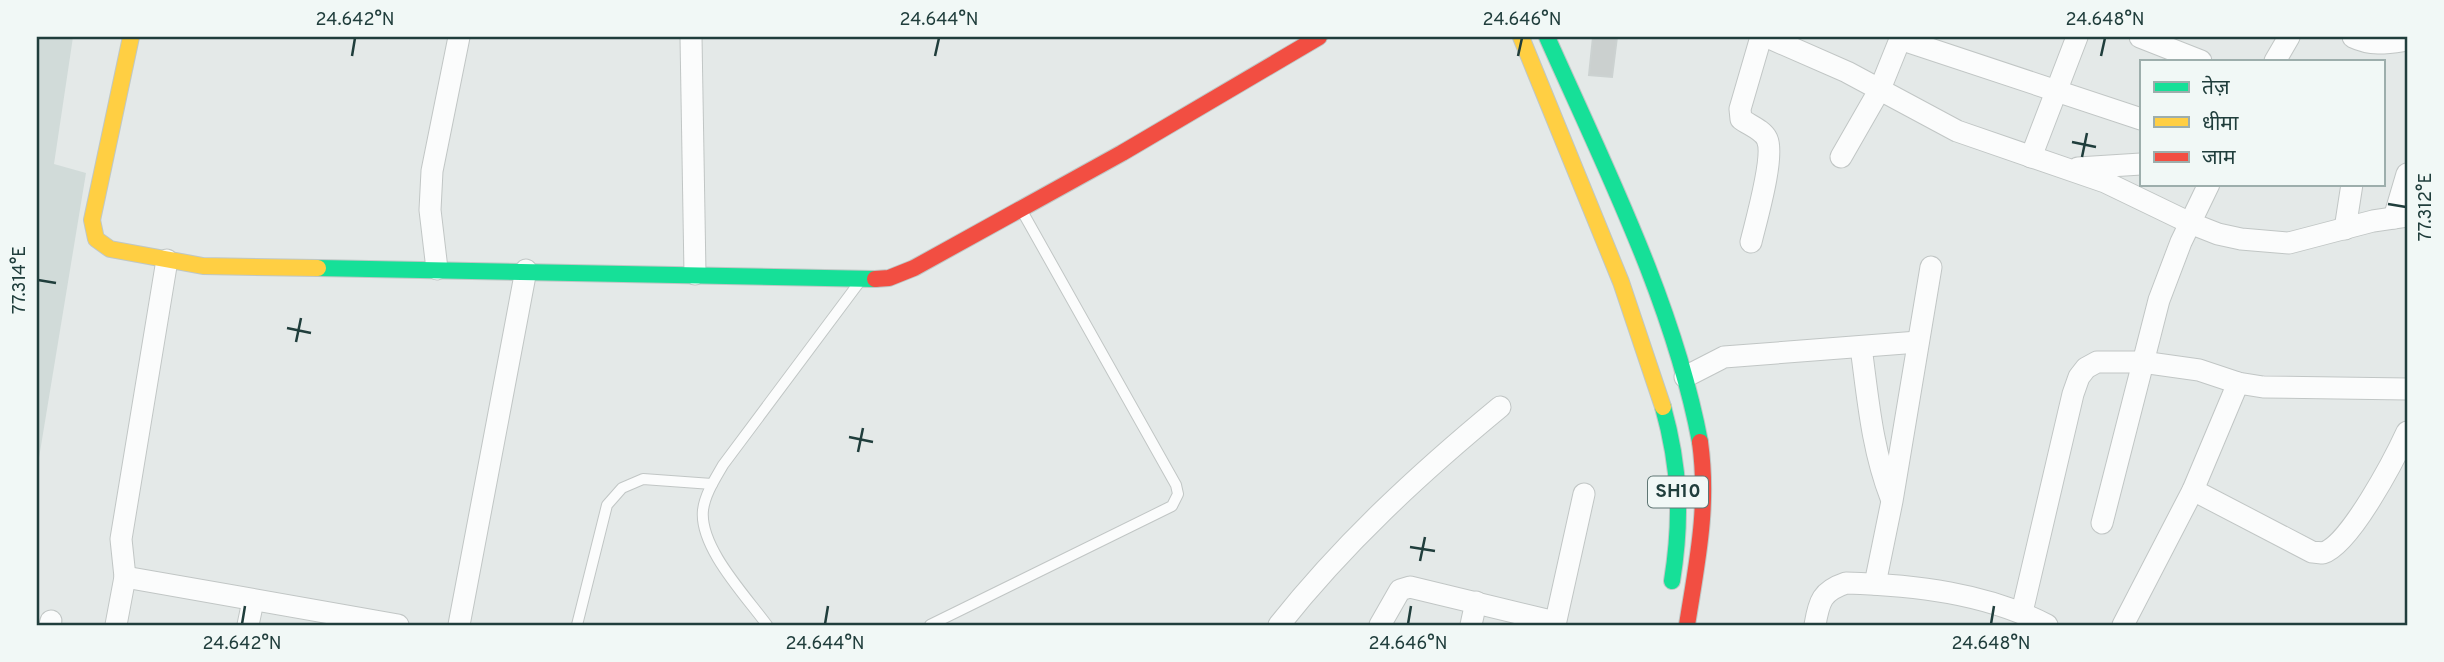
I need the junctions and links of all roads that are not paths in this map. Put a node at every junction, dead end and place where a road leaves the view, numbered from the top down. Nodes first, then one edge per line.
1 (131, 37) edge
2 (458, 37) edge
3 (691, 37) edge
4 (1319, 37) edge
5 (1521, 37) edge
6 (1547, 37) edge
7 (1761, 37) edge
8 (1767, 37) edge
9 (2077, 37) edge
10 (2140, 37) edge
11 (2289, 37) edge
12 (2353, 37) edge
13 (1900, 38) edge
14 (2407, 40) edge
15 (2169, 42) edge
16 (1809, 45) edge
17 (2378, 53) edge
18 (2199, 60) edge
19 (2276, 60) edge
20 (1880, 89) junction
21 (2056, 92) junction
22 (2140, 119) edge
23 (2031, 157) junction
24 (1841, 158) dead end
25 (2140, 164) edge
26 (2066, 168) junction
27 (2407, 174) edge
28 (2208, 186) edge
29 (2352, 186) edge
30 (1021, 209) junction
31 (2401, 217) edge
32 (2190, 223) junction
33 (2345, 229) junction
34 (1751, 242) dead end
35 (167, 260) junction
36 (1931, 267) dead end
37 (437, 269) junction
38 (526, 270) junction
39 (695, 274) junction
40 (862, 279) junction
41 (1918, 342) junction
42 (1861, 346) junction
43 (2142, 362) junction
44 (1682, 369) junction
45 (2238, 383) junction
46 (2407, 389) edge
47 (1500, 407) dead end
48 (2407, 432) edge
49 (712, 484) junction
50 (2193, 490) junction
51 (1584, 494) dead end
52 (1892, 501) junction
53 (2102, 523) dead end
54 (125, 577) junction
55 (1875, 584) junction
56 (1669, 598) dead end
57 (253, 601) junction
58 (1476, 602) junction
59 (2022, 612) junction
60 (312, 618) edge
61 (385, 624) edge
62 (1555, 624) edge
63 (116, 625) edge
64 (248, 625) edge
65 (459, 625) edge
66 (577, 625) edge
67 (767, 625) edge
68 (930, 625) edge
69 (1279, 625) edge
70 (1380, 625) edge
71 (1471, 625) edge
72 (1687, 625) edge
73 (1815, 625) edge
74 (2047, 625) edge
75 (2123, 625) edge

1 - 35 street
2 - 37 street
3 - 39 street
4 - 30 street
5 - 56 street, SH10
6 - 44 street, SH10
7 - 34 street
8 - 16 street
9 - 21 street
10 - 15 street
11 - 19 street
12 - 17 street
13 - 20 street
13 - 21 street
14 - 17 street
15 - 18 street
16 - 20 street
20 - 23 street
20 - 24 street
21 - 22 street
21 - 23 street
23 - 26 street
25 - 26 street
26 - 32 street
27 - 31 street
28 - 32 street
29 - 33 street
30 - 40 street
30 - 68 lane
31 - 33 street
32 - 33 street
32 - 43 street
35 - 37 street
35 - 54 street
36 - 41 street
37 - 38 street
38 - 39 street
38 - 65 street
39 - 40 street
40 - 49 lane
41 - 42 street
41 - 52 street
42 - 44 street
42 - 52 street
43 - 45 street
43 - 53 street
43 - 59 street
44 - 72 street, SH10
45 - 46 street
45 - 50 street
47 - 69 street
48 - 50 street
49 - 66 lane
49 - 67 lane
50 - 75 street
51 - 62 street
52 - 55 street
54 - 57 street
54 - 63 street
55 - 59 street
55 - 73 street
57 - 60 street
57 - 64 street
58 - 62 street
58 - 70 street
58 - 71 street
59 - 74 street
60 - 61 street

